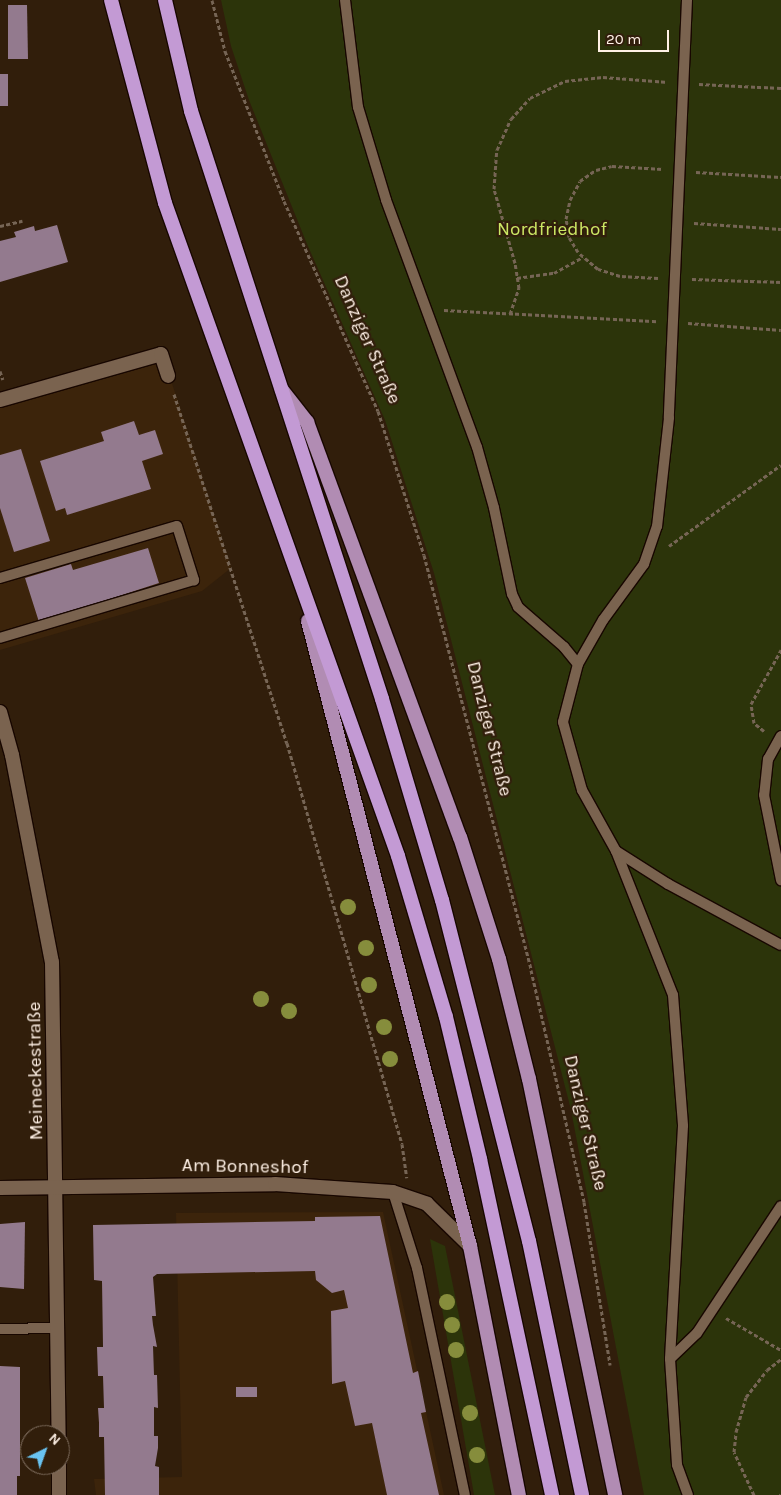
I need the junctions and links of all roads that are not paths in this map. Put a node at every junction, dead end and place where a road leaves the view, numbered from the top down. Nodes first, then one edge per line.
1 (111, 0) edge
2 (165, 0) edge
3 (345, 0) edge
4 (687, 0) edge
5 (168, 376) road end
6 (278, 384) junction
7 (0, 400) edge
8 (294, 569) junction
9 (0, 578) edge
10 (0, 638) edge
11 (578, 664) junction
12 (0, 712) edge
13 (779, 738) edge
14 (616, 851) junction
15 (781, 880) edge
16 (781, 945) edge
17 (57, 1186) junction
18 (0, 1188) edge
19 (393, 1192) junction
20 (781, 1206) edge
21 (470, 1246) junction
22 (59, 1328) junction
23 (0, 1329) edge
24 (670, 1359) junction
25 (59, 1425) edge
26 (59, 1475) edge
27 (59, 1495) edge
28 (465, 1495) edge
29 (520, 1495) edge
30 (552, 1495) edge
31 (582, 1495) edge
32 (615, 1495) edge
33 (688, 1495) edge

1 - 8 highway
2 - 6 highway
3 - 11 lane
4 - 11 lane
5 - 7 street
6 - 31 highway
6 - 32 main road
8 - 21 main road
8 - 30 highway
9 - 10 lane
11 - 14 lane
12 - 17 street, Meineckestraße
13 - 15 lane
14 - 16 lane
14 - 24 lane
17 - 18 street, Am Bonneshof
17 - 19 street, Am Bonneshof
17 - 22 street, Meineckestraße
19 - 21 street, Am Bonneshof
19 - 28 lane
20 - 24 lane
21 - 29 main road
22 - 23 lane
22 - 25 street, Meineckestraße
24 - 33 lane
26 - 27 street

